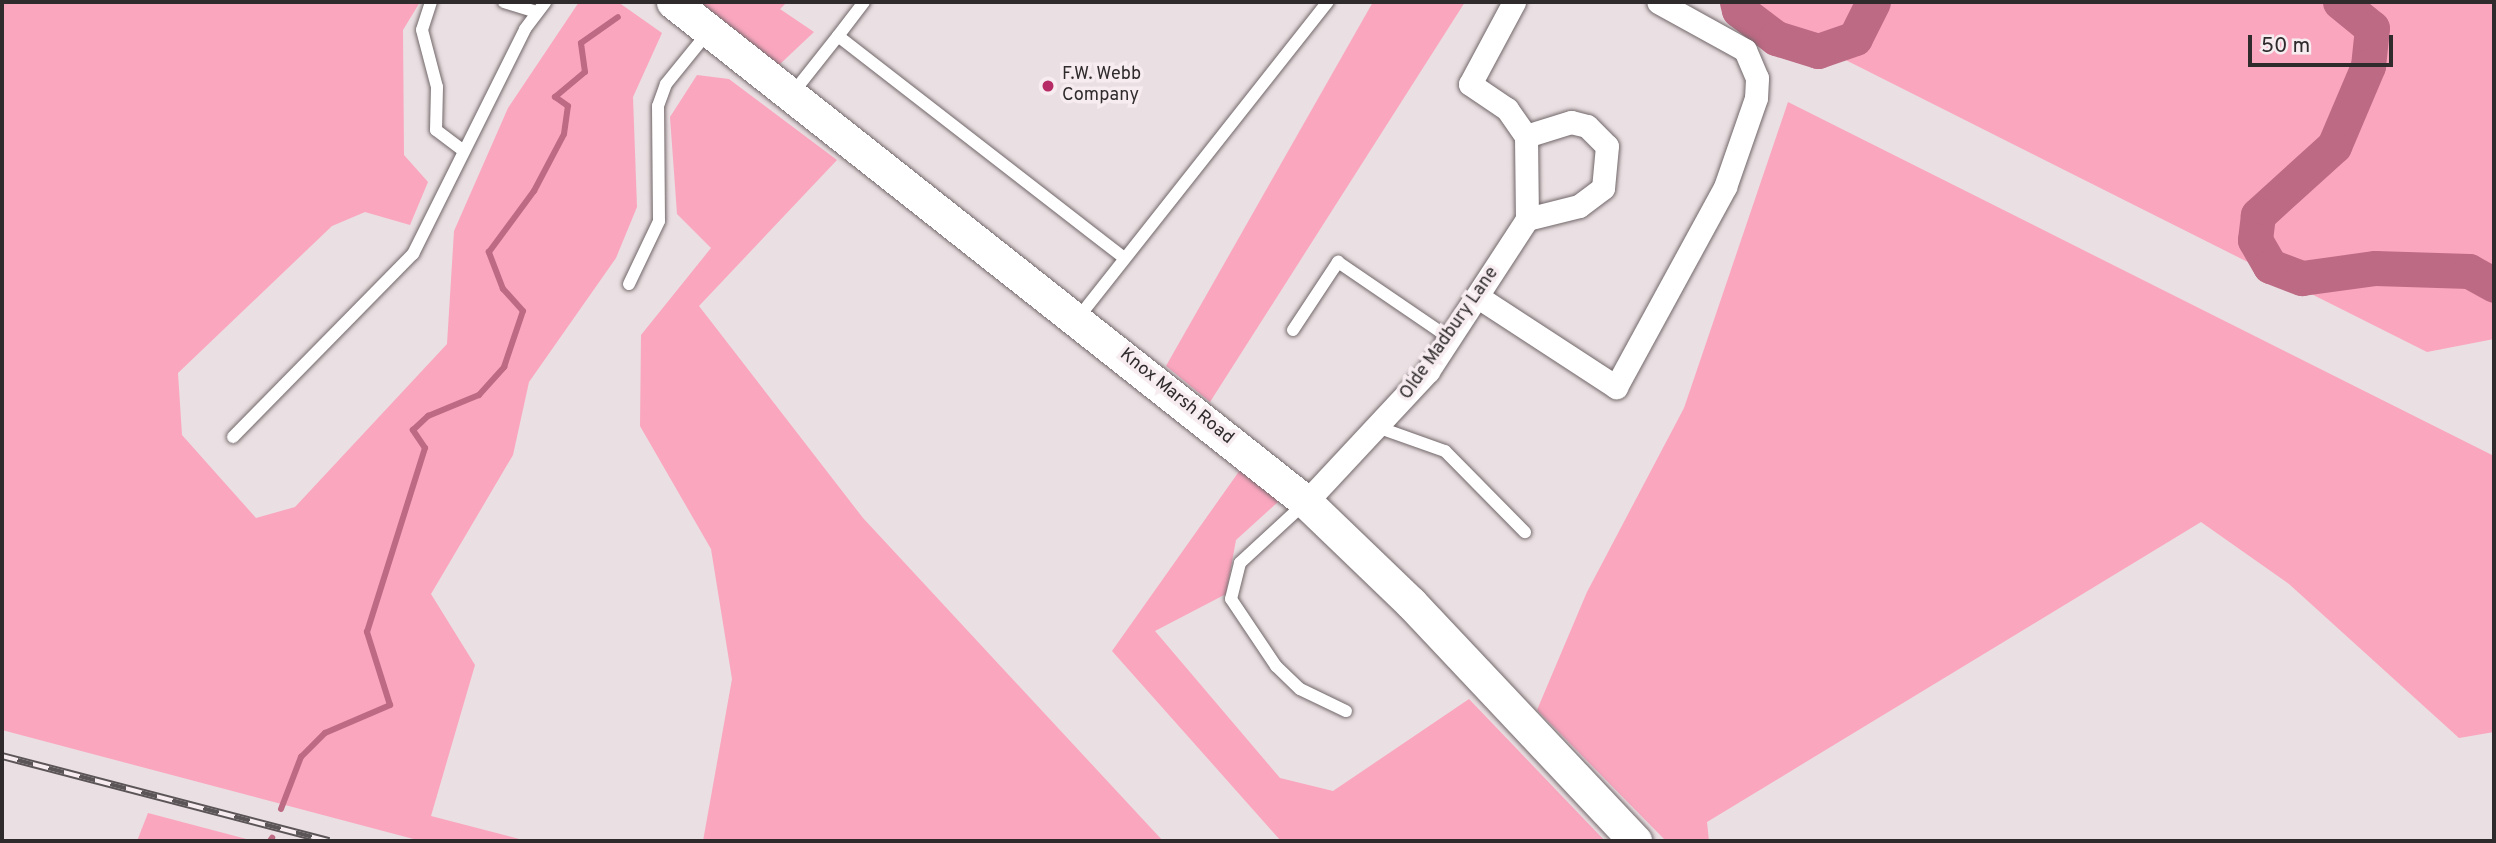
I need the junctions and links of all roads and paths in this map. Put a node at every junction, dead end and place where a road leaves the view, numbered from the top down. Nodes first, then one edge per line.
1 (431, 2) edge
2 (504, 2) edge
3 (673, 2) edge
4 (864, 2) edge
5 (1514, 2) edge
6 (1657, 2) edge
7 (1322, 4) edge
8 (541, 7) edge
9 (709, 31) junction
10 (838, 36) junction
11 (792, 94) junction
12 (1526, 136) junction
13 (463, 150) junction
14 (1527, 219) junction
15 (1124, 258) junction
16 (629, 284) dead end
17 (1478, 297) junction
18 (1077, 318) junction
19 (1293, 330) dead end
20 (1451, 339) junction
21 (1380, 428) junction
22 (233, 437) dead end
23 (1306, 502) junction
24 (1525, 533) dead end
25 (1346, 711) dead end
26 (1635, 841) edge

1 - 13 lane
2 - 8 lane
3 - 9 main road, Knox Marsh Road
4 - 10 lane
5 - 12 street
6 - 17 street
7 - 15 lane
8 - 13 lane
9 - 11 main road, Knox Marsh Road
9 - 16 lane
10 - 11 lane
10 - 15 lane
11 - 18 main road, Knox Marsh Road
12 - 14 street
12 - 14 street
13 - 22 lane
14 - 17 street, Olde Madbury Lane
15 - 18 lane
17 - 20 street, Olde Madbury Lane
18 - 23 main road, Knox Marsh Road
19 - 20 lane
20 - 21 street, Olde Madbury Lane
21 - 23 street, Olde Madbury Lane
21 - 24 lane
23 - 25 lane
23 - 26 main road, Knox Marsh Road

